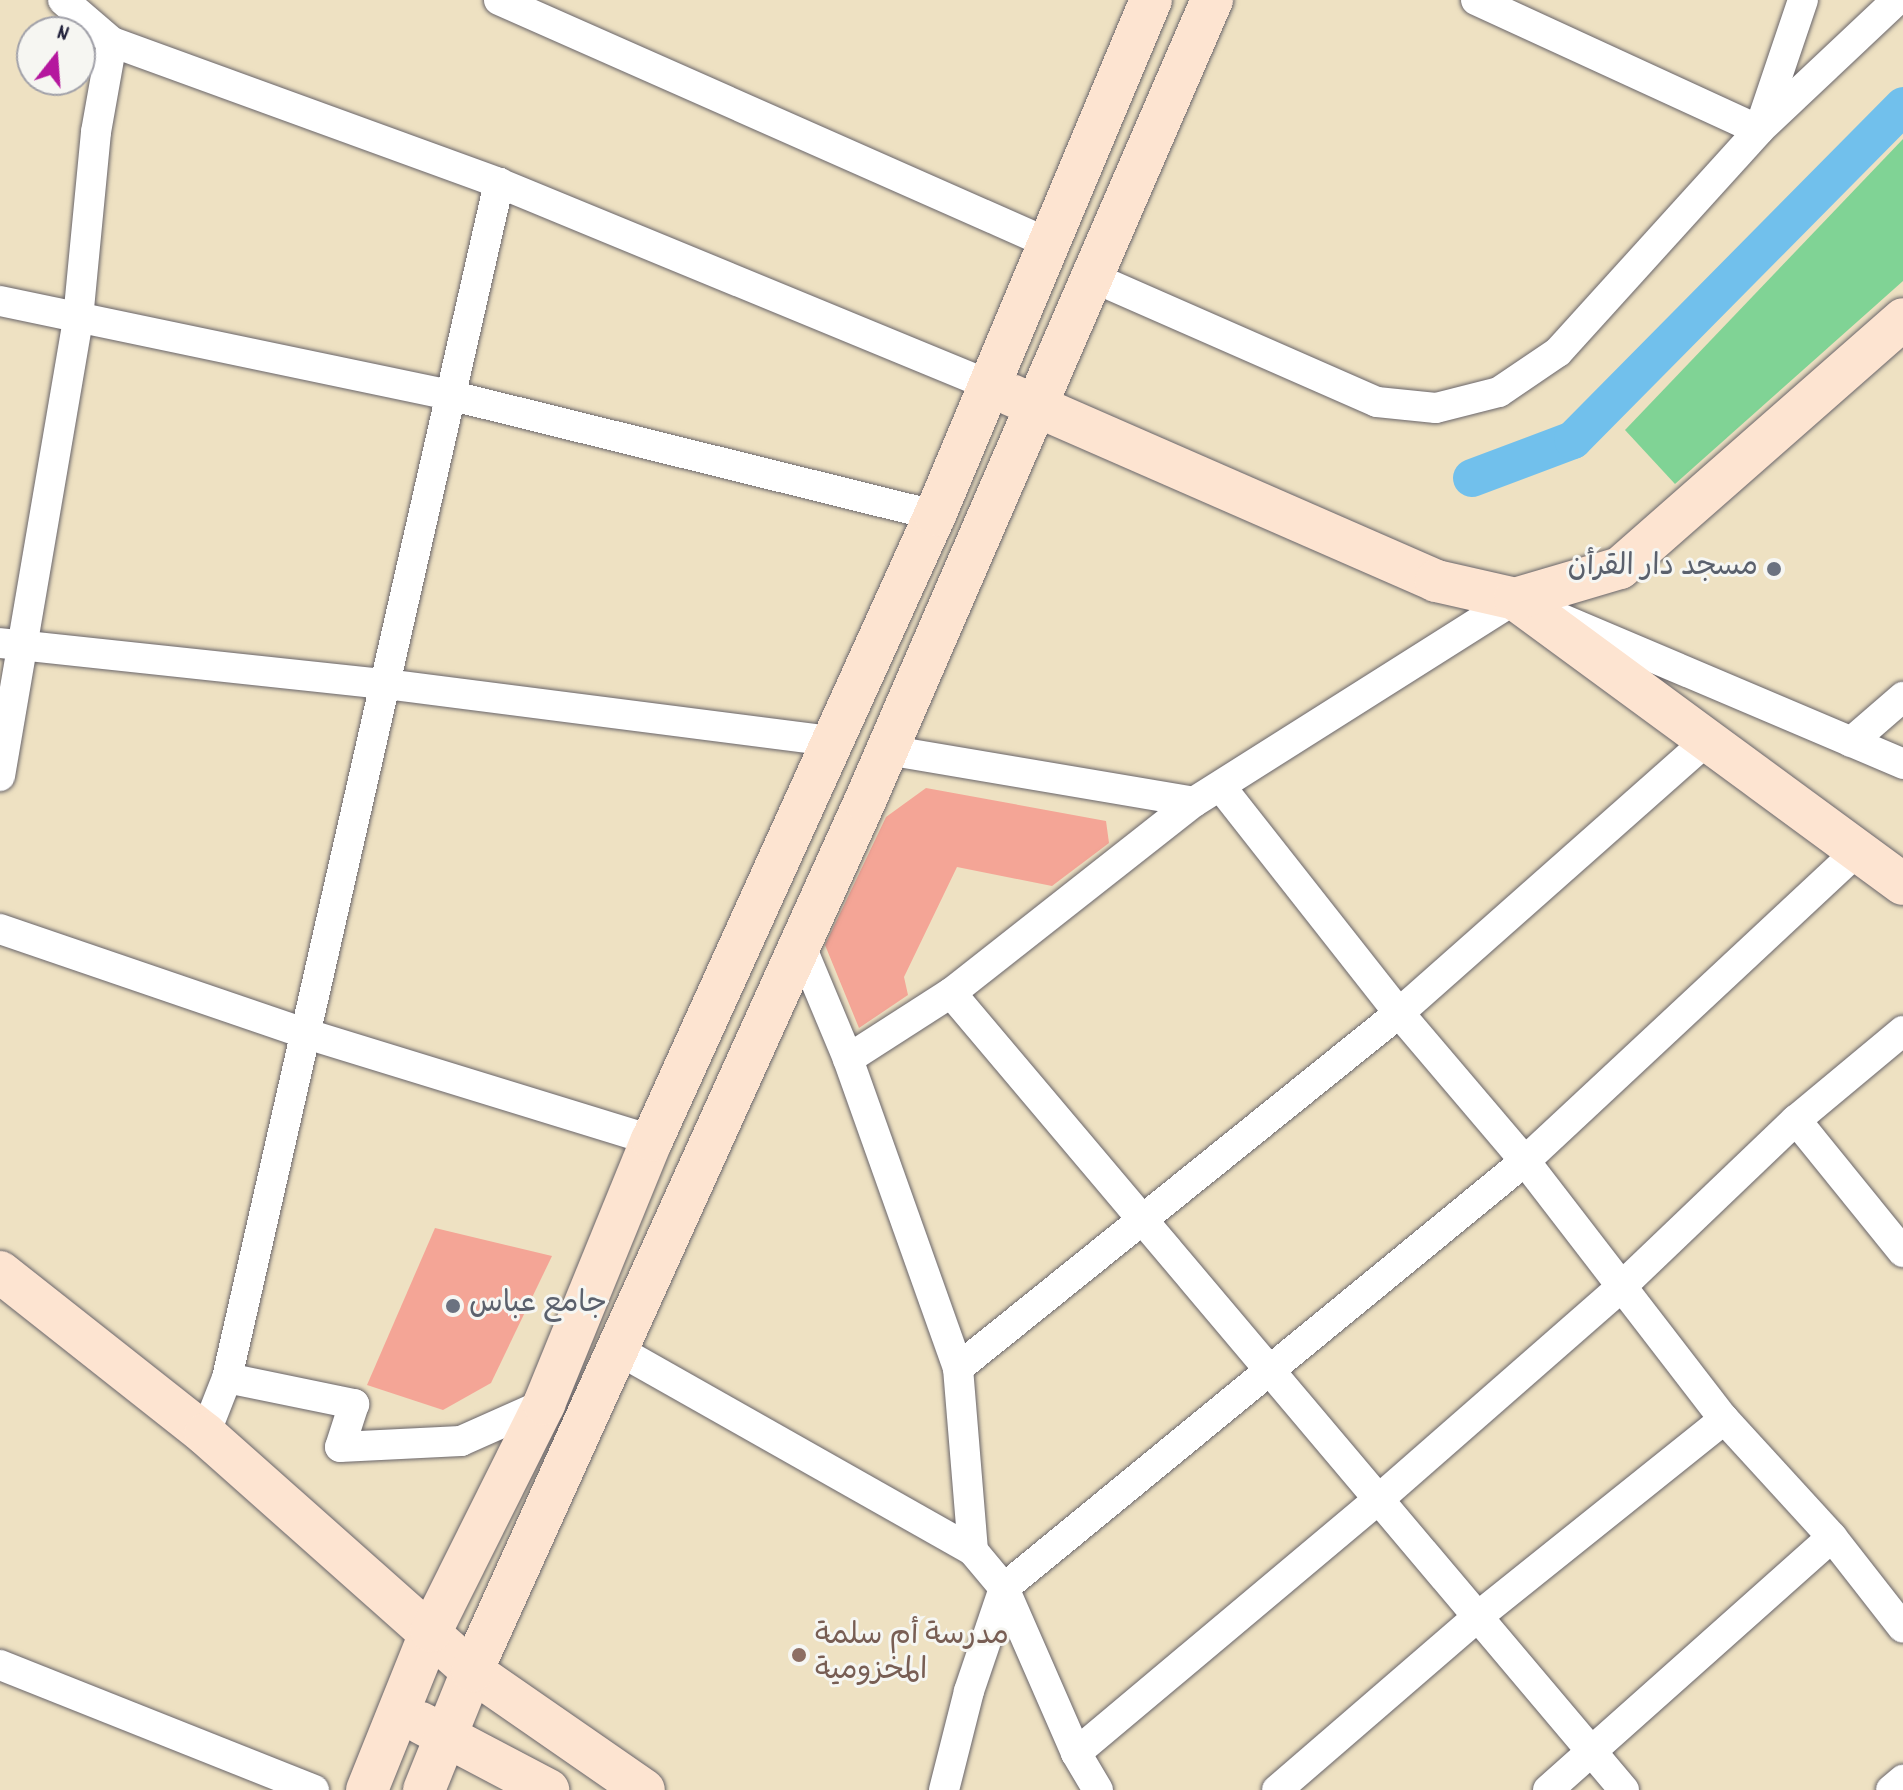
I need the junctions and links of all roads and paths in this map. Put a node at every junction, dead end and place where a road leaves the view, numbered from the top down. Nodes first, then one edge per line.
1 (63, 0) edge
2 (499, 0) edge
3 (1151, 0) edge
4 (1212, 0) edge
5 (1476, 0) edge
6 (1803, 0) edge
7 (1897, 0) edge
8 (112, 42) junction
9 (1759, 130) junction
10 (499, 183) junction
11 (1046, 242) junction
12 (1092, 277) junction
13 (0, 301) edge
14 (78, 319) junction
15 (1903, 319) edge
16 (987, 384) junction
17 (453, 396) junction
18 (1037, 406) junction
19 (935, 515) junction
20 (1515, 599) junction
21 (12, 644) edge
22 (386, 684) junction
23 (1903, 697) edge
24 (1710, 738) junction
25 (832, 741) junction
26 (1851, 742) junction
27 (887, 750) junction
28 (1903, 764) edge
29 (0, 776) edge
30 (1221, 787) junction
31 (1194, 802) junction
32 (1857, 851) junction
33 (1903, 884) edge
34 (0, 929) edge
35 (800, 944) junction
36 (951, 993) junction
37 (1399, 1013) junction
38 (1903, 1031) edge
39 (307, 1034) junction
40 (848, 1059) junction
41 (1796, 1120) junction
42 (652, 1140) junction
43 (1525, 1161) junction
44 (1146, 1221) junction
45 (1903, 1252) edge
46 (0, 1272) edge
47 (1621, 1287) junction
48 (618, 1350) junction
49 (958, 1368) junction
50 (1269, 1374) junction
51 (227, 1378) junction
52 (544, 1404) junction
53 (1724, 1419) junction
54 (205, 1434) junction
55 (1378, 1500) junction
56 (1832, 1537) junction
57 (973, 1551) junction
58 (1004, 1588) junction
59 (1476, 1618) junction
60 (1903, 1628) edge
61 (431, 1631) junction
62 (0, 1665) edge
63 (472, 1671) junction
64 (399, 1712) junction
65 (446, 1735) junction
66 (1592, 1749) junction
67 (1076, 1753) junction
68 (1903, 1780) edge
69 (314, 1790) edge
70 (367, 1790) edge
71 (424, 1790) edge
72 (548, 1790) edge
73 (644, 1790) edge
74 (944, 1790) edge
75 (1098, 1790) edge
76 (1277, 1790) edge
77 (1548, 1790) edge
78 (1624, 1790) edge
79 (1891, 1790) edge

1 - 8 street
2 - 11 street
3 - 11 main road
4 - 12 main road
5 - 9 street
6 - 9 street
7 - 9 street
8 - 10 street
8 - 14 street
9 - 12 street
10 - 16 street
10 - 17 street
11 - 16 main road
12 - 18 main road
13 - 14 street
14 - 17 street
14 - 21 street
15 - 20 main road
16 - 18 main road
16 - 19 main road
17 - 19 street
17 - 22 street
18 - 20 main road
18 - 27 main road
19 - 25 main road
20 - 24 main road
20 - 26 street
20 - 30 street
21 - 22 street
21 - 29 street
22 - 25 street
22 - 39 street
23 - 26 street
24 - 32 main road
24 - 37 street
25 - 42 main road
26 - 28 street
27 - 31 street
27 - 35 main road
30 - 31 street
30 - 37 street
31 - 36 street
32 - 33 main road
32 - 43 street
34 - 39 street
35 - 40 street
35 - 48 main road
36 - 40 street
36 - 44 street
37 - 43 street
37 - 44 street
38 - 41 street
39 - 42 street
39 - 51 street
40 - 49 street
41 - 45 street
41 - 47 street
42 - 52 main road
43 - 47 street
43 - 50 street
44 - 49 street
44 - 50 street
46 - 54 main road
47 - 53 street
47 - 55 street
48 - 57 street
48 - 63 main road
49 - 57 street
50 - 55 street
50 - 58 street
51 - 52 street
51 - 54 street
52 - 61 main road
53 - 56 street
53 - 59 street
54 - 61 main road
55 - 59 street
55 - 67 street
56 - 60 street
56 - 66 street
57 - 58 street
58 - 67 street
58 - 74 street
59 - 66 street
59 - 76 street
61 - 63 main road
61 - 64 main road
62 - 69 street
63 - 65 main road
63 - 73 main road
64 - 65 main road
64 - 70 main road
65 - 71 main road
65 - 72 main road
66 - 77 street
66 - 78 street
67 - 75 street
68 - 79 street

